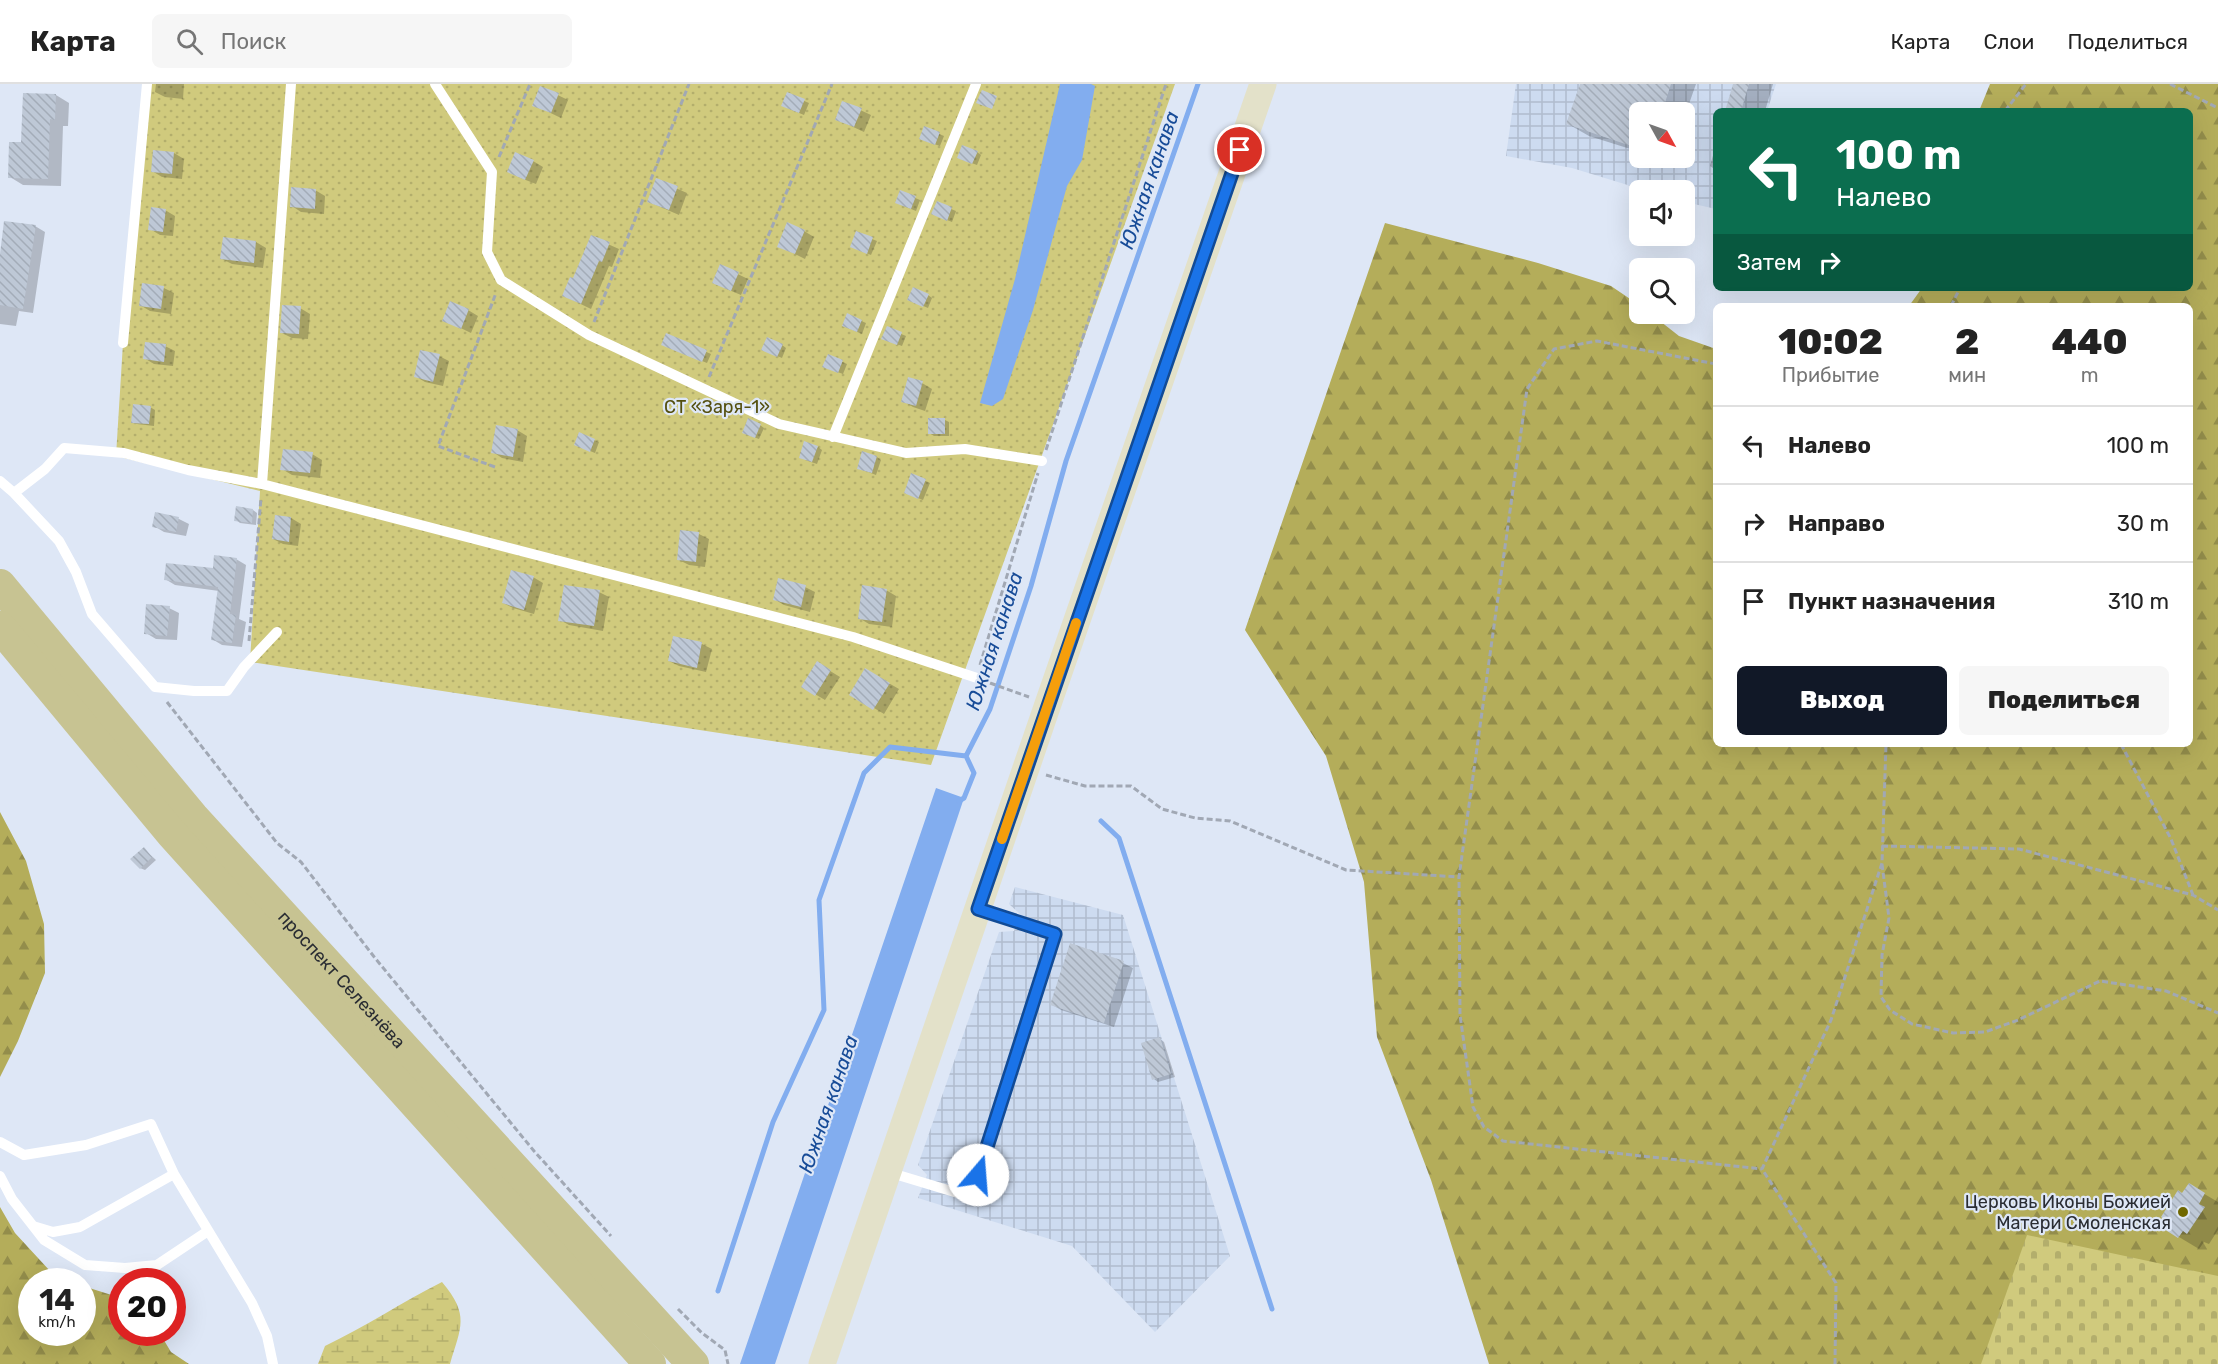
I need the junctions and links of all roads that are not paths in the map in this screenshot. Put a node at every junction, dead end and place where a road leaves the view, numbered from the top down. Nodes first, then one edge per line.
1 (147, 84) edge
2 (291, 84) edge
3 (435, 84) edge
4 (976, 84) edge
5 (1263, 84) edge
6 (123, 343) dead end
7 (833, 437) junction
8 (1042, 461) road end
9 (0, 482) edge
10 (262, 484) junction
11 (14, 493) junction
12 (0, 585) edge
13 (0, 627) edge
14 (277, 632) dead end
15 (976, 678) road end
16 (978, 909) junction
17 (0, 1142) edge
18 (888, 1172) junction
19 (174, 1174) junction
20 (0, 1176) edge
21 (33, 1226) junction
22 (208, 1231) junction
23 (273, 1364) edge
24 (650, 1364) edge
25 (693, 1364) edge
26 (822, 1364) edge

1 - 6 lane
2 - 10 lane
3 - 7 lane
4 - 7 lane
5 - 16 main road
7 - 8 lane
9 - 11 lane
10 - 11 lane
10 - 15 lane
11 - 14 lane
12 - 25 main road, проспект Селезнёва
13 - 24 main road, проспект Селезнёва
16 - 18 main road
16 - 18 lane
17 - 19 lane
18 - 26 main road
19 - 21 lane
19 - 22 lane
20 - 21 lane
21 - 22 lane
22 - 23 lane

